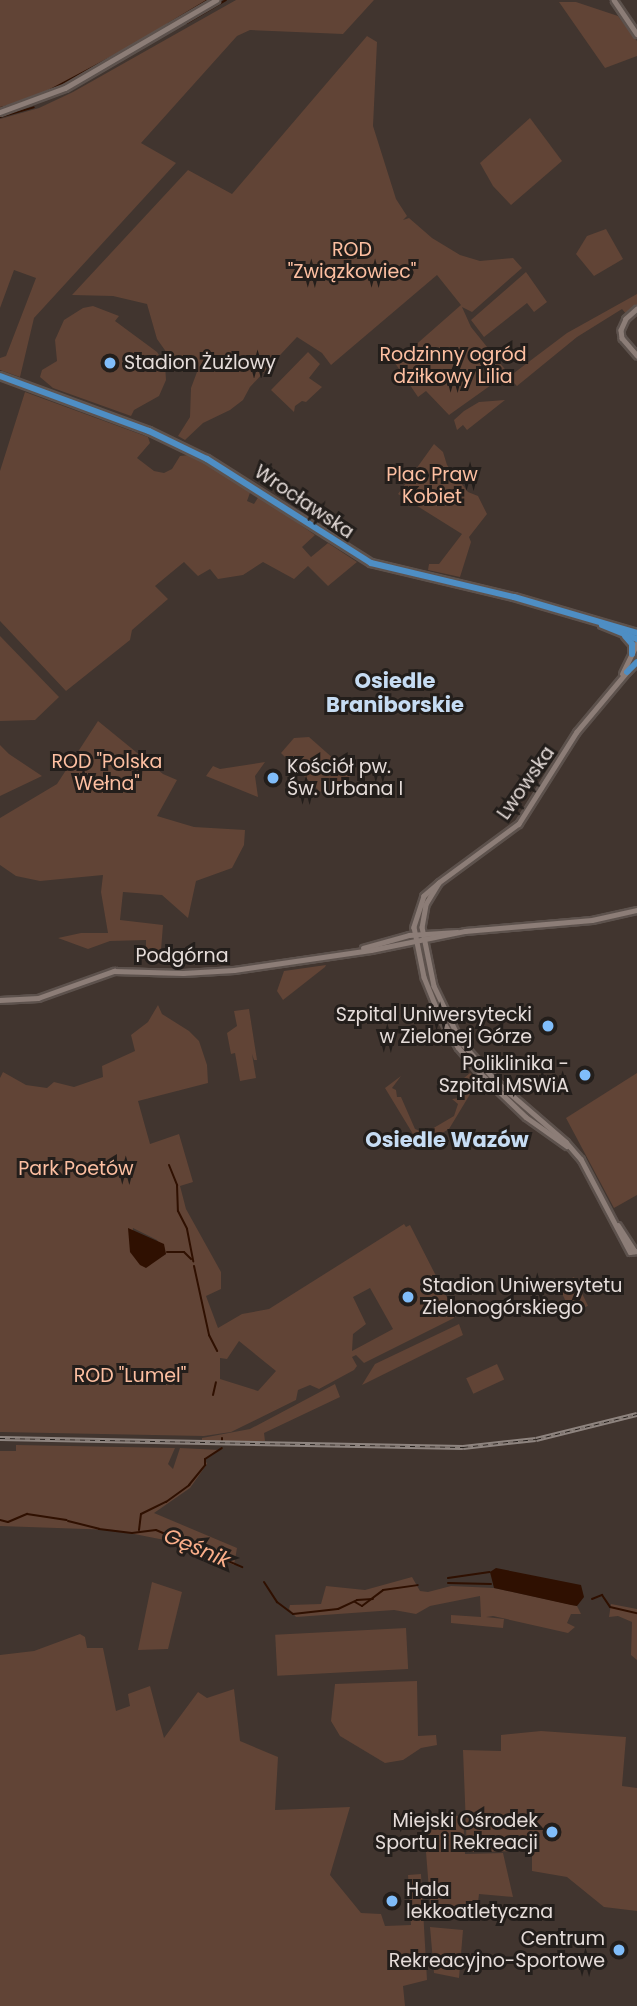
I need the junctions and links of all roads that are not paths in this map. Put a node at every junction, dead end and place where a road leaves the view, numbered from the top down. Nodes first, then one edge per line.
1 (216, 0) edge
2 (614, 0) edge
3 (637, 34) edge
4 (0, 112) edge
5 (637, 309) edge
6 (637, 355) edge
7 (0, 376) edge
8 (634, 636) edge
9 (635, 658) edge
10 (627, 672) joint
11 (618, 681) junction
12 (439, 883) junction
13 (637, 910) edge
14 (415, 937) junction
15 (422, 937) junction
16 (421, 967) junction
17 (430, 972) junction
18 (0, 1000) edge
19 (454, 1041) junction
20 (461, 1042) junction
21 (545, 1128) junction
22 (633, 1249) edge

1 - 4 street
2 - 3 street
5 - 6 street
7 - 8 main road, Wrocławska
8 - 9 street, Lwowska
8 - 9 main road
9 - 10 main road
9 - 11 street, Lwowska
10 - 11 street, Lwowska
11 - 12 street, Lwowska
12 - 14 street, Lwowska
12 - 15 street, Lwowska
13 - 15 street, Podgórna
14 - 15 street, Podgórna
14 - 16 street
14 - 18 street, Podgórna
15 - 17 street
16 - 17 street
16 - 19 street
17 - 20 street
19 - 20 street
19 - 21 street
20 - 21 street
21 - 22 street

